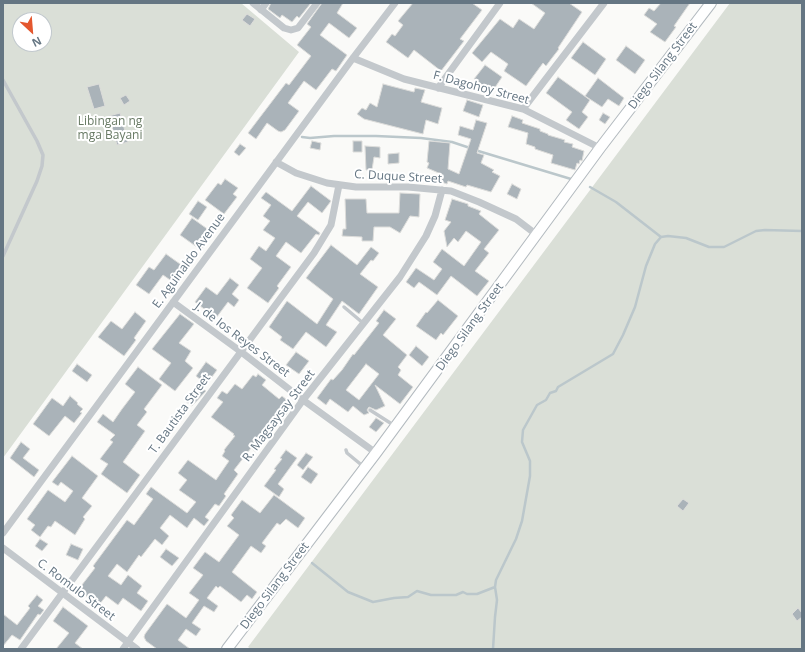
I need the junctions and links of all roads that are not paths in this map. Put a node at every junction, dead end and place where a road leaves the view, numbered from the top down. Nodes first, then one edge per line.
1 (253, 3) edge
2 (266, 3) edge
3 (317, 3) edge
4 (395, 3) edge
5 (500, 3) edge
6 (604, 3) edge
7 (711, 3) edge
8 (261, 10) junction
9 (353, 58) junction
10 (3, 80) edge
11 (438, 88) junction
12 (523, 109) junction
13 (600, 148) junction
14 (276, 162) junction
15 (339, 185) junction
16 (442, 190) junction
17 (537, 235) junction
18 (3, 256) edge
19 (173, 302) junction
20 (344, 307) dead end
21 (364, 323) junction
22 (240, 351) junction
23 (303, 400) junction
24 (370, 410) dead end
25 (396, 427) junction
26 (346, 450) dead end
27 (376, 453) junction
28 (365, 468) junction
29 (3, 534) edge
30 (3, 548) edge
31 (63, 593) junction
32 (128, 642) junction
33 (21, 649) edge
34 (123, 649) edge
35 (137, 649) edge
36 (227, 649) edge

1 - 8 street
2 - 8 street
3 - 8 street
4 - 9 street, E. Aguinaldo Avenue
5 - 11 street
6 - 12 street
7 - 13 street, Diego Silang Street
9 - 11 street, F. Dagohoy Street
9 - 14 street, E. Aguinaldo Avenue
10 - 18 lane
11 - 12 street, F. Dagohoy Street
12 - 13 street, F. Dagohoy Street
13 - 17 street, Diego Silang Street
14 - 15 street, C. Duque Street
14 - 19 street, E. Aguinaldo Avenue
15 - 16 street, C. Duque Street
15 - 22 street, T. Bautista Street
16 - 17 street, C. Duque Street
16 - 21 street, R. Magsaysay Street
17 - 25 street, Diego Silang Street
19 - 22 street, J. de los Reyes Street
19 - 29 street, E. Aguinaldo Avenue
20 - 21 lane
21 - 23 street, R. Magsaysay Street
22 - 23 street, J. de los Reyes Street
22 - 31 street, T. Bautista Street
23 - 27 street, J. de los Reyes Street
23 - 32 street, R. Magsaysay Street
24 - 25 lane
25 - 27 street, Diego Silang Street
26 - 28 lane
27 - 28 street, Diego Silang Street
28 - 36 street, Diego Silang Street
30 - 31 street, C. Romulo Street
31 - 32 street, C. Romulo Street
31 - 33 street, T. Bautista Street
32 - 34 street, R. Magsaysay Street
32 - 35 street, C. Romulo Street

